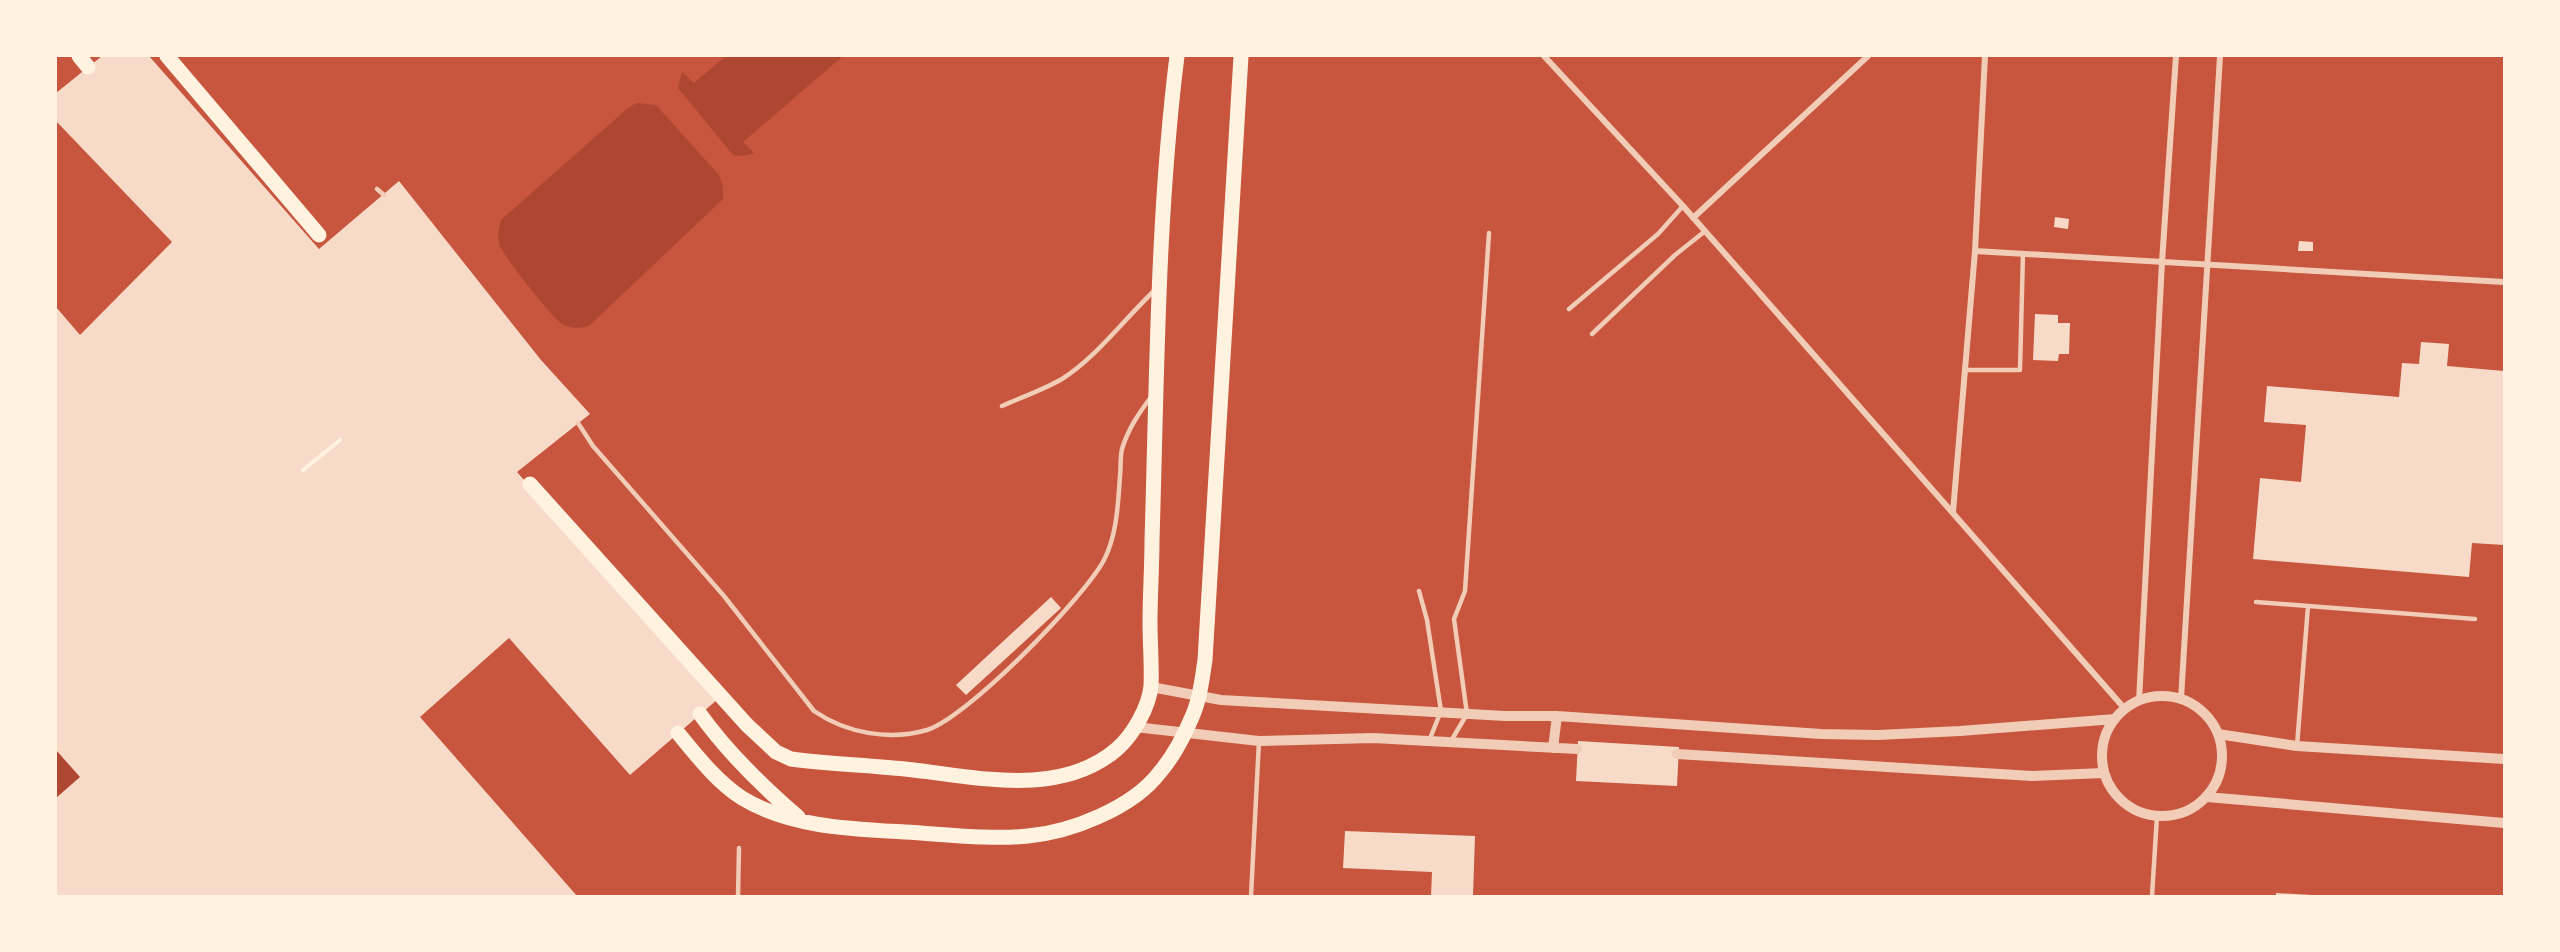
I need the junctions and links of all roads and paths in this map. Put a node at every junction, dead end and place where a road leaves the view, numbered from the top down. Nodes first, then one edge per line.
1 (168, 56) edge
2 (1177, 56) edge
3 (1241, 56) edge
4 (1544, 56) edge
5 (1868, 56) edge
6 (1984, 56) edge
7 (2176, 56) edge
8 (2220, 56) edge
9 (377, 189) dead end
10 (384, 195) dead end
11 (1683, 206) junction
12 (1693, 218) junction
13 (1704, 232) junction
14 (1489, 233) dead end
15 (319, 235) dead end
16 (1975, 251) junction
17 (2023, 254) junction
18 (2162, 262) junction
19 (2206, 266) junction
20 (2505, 282) edge
21 (1160, 285) junction
22 (1569, 309) dead end
23 (1592, 334) dead end
24 (1965, 370) junction
25 (1157, 390) junction
26 (1002, 406) dead end
27 (578, 423) dead end
28 (339, 440) dead end
29 (303, 470) dead end
30 (530, 484) dead end
31 (1953, 512) junction
32 (1419, 591) dead end
33 (2256, 602) dead end
34 (2307, 606) junction
35 (2475, 619) dead end
36 (1150, 687) junction
37 (2181, 699) junction
38 (2139, 701) junction
39 (2125, 709) junction
40 (1441, 711) junction
41 (700, 714) dead end
42 (1467, 714) junction
43 (1557, 716) junction
44 (2115, 719) junction
45 (1135, 727) junction
46 (678, 734) dead end
47 (2218, 734) junction
48 (1259, 741) junction
49 (1429, 741) junction
50 (1451, 741) junction
51 (2297, 746) junction
52 (1553, 748) junction
53 (1577, 749) dead end
54 (1677, 754) dead end
55 (2505, 759) edge
56 (2104, 773) junction
57 (2206, 797) junction
58 (2157, 816) junction
59 (803, 821) junction
60 (2505, 823) edge
61 (739, 848) dead end
62 (738, 897) edge
63 (1251, 897) edge
64 (2152, 897) edge

1 - 15 main road
2 - 21 main road
3 - 59 main road
4 - 11 street
5 - 12 street
6 - 16 street
7 - 18 street
8 - 19 street
9 - 10 lane
11 - 12 street
11 - 22 lane
12 - 13 street
13 - 23 lane
13 - 31 street
14 - 42 lane
16 - 17 street
16 - 24 street
17 - 18 street
17 - 24 lane
18 - 19 street
18 - 38 street
19 - 20 street
19 - 37 street
21 - 25 main road
21 - 26 lane
24 - 31 street
25 - 27 lane
25 - 36 main road
28 - 29 path
30 - 45 main road
31 - 39 street
32 - 40 lane
33 - 34 lane
34 - 35 lane
34 - 51 lane
36 - 40 street
36 - 45 main road
37 - 38 street
37 - 47 street
38 - 39 street
39 - 44 street
40 - 42 street
40 - 49 lane
41 - 59 main road
42 - 43 street
42 - 50 lane
43 - 44 street
43 - 52 street
44 - 56 street
45 - 48 street
46 - 59 main road
47 - 51 street
47 - 57 street
48 - 49 street
48 - 63 lane
49 - 50 street
50 - 52 street
51 - 55 street
52 - 53 street
54 - 56 street
56 - 58 street
57 - 58 street
57 - 60 street
58 - 64 lane
61 - 62 lane

